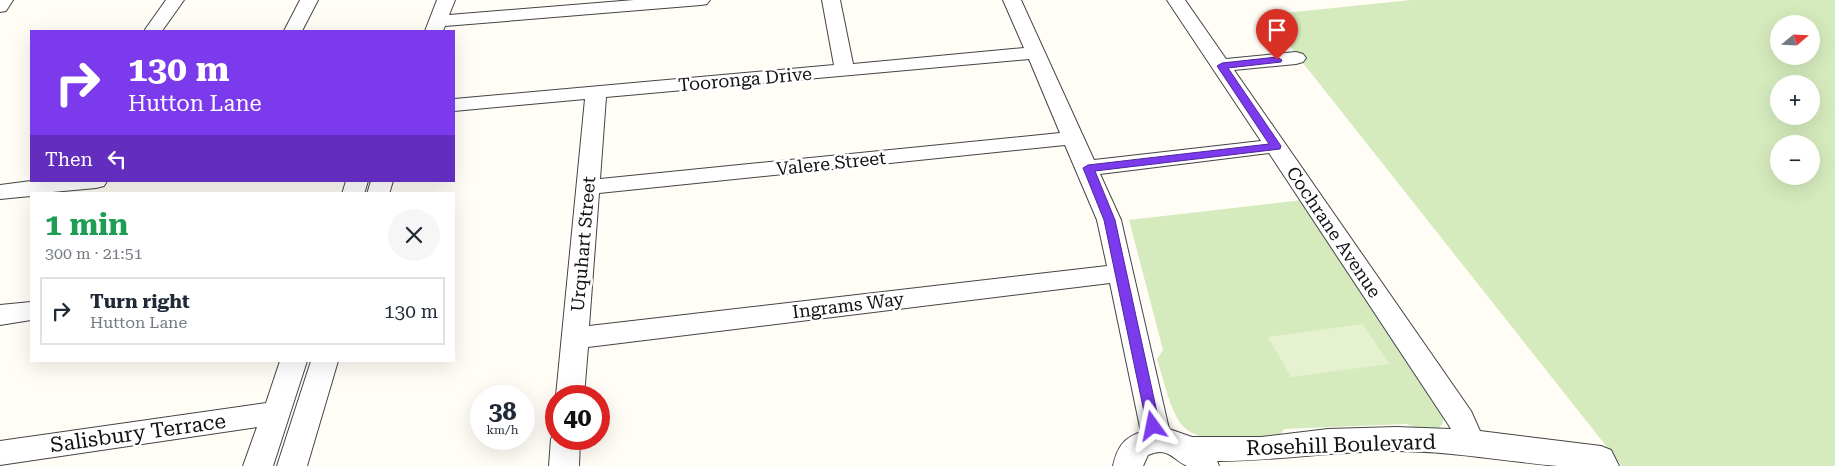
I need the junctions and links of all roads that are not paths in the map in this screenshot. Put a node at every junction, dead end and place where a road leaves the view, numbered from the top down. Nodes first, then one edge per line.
1 (2, 0) edge
2 (175, 0) edge
3 (309, 0) edge
4 (446, 0) edge
5 (466, 0) edge
6 (701, 0) edge
7 (831, 0) edge
8 (1012, 0) edge
9 (1176, 0) edge
10 (0, 6) edge
11 (447, 26) edge
12 (154, 30) edge
13 (294, 30) edge
14 (1036, 53) junction
15 (1296, 58) dead end
16 (1222, 66) junction
17 (844, 69) junction
18 (596, 92) junction
19 (455, 105) edge
20 (1074, 138) junction
21 (1276, 146) junction
22 (1088, 168) junction
23 (79, 182) edge
24 (45, 184) edge
25 (588, 187) junction
26 (0, 192) edge
27 (1121, 273) junction
28 (30, 311) edge
29 (0, 315) edge
30 (576, 338) junction
31 (294, 362) edge
32 (325, 362) edge
33 (571, 385) edge
34 (276, 413) junction
35 (1157, 440) junction
36 (1470, 442) junction
37 (565, 450) edge
38 (0, 453) edge
39 (1198, 458) edge
40 (1123, 464) edge
41 (258, 466) edge
42 (292, 466) edge
43 (564, 466) edge
44 (1604, 466) edge

1 - 10 street
2 - 12 street
3 - 13 street
4 - 11 street
5 - 11 street
6 - 11 street
7 - 17 street
8 - 14 street
9 - 16 street, Cochrane Avenue
14 - 17 street, Tooronga Drive
14 - 20 street
15 - 16 street
16 - 21 street, Cochrane Avenue
17 - 18 street, Tooronga Drive
18 - 19 street, Tooronga Drive
18 - 25 street, Urquhart Street
20 - 22 street
20 - 25 street, Valere Street
21 - 22 street
21 - 36 street, Cochrane Avenue
22 - 27 street
23 - 24 street
24 - 26 street
25 - 30 street, Urquhart Street
27 - 30 street, Ingrams Way
27 - 35 street
28 - 29 street
30 - 33 street, Urquhart Street
31 - 34 street
32 - 42 street
34 - 38 street, Salisbury Terrace
34 - 41 street
35 - 39 street, Rosehill Boulevard
35 - 40 street
36 - 39 street, Rosehill Boulevard
36 - 44 street, Rosehill Boulevard
37 - 43 street

